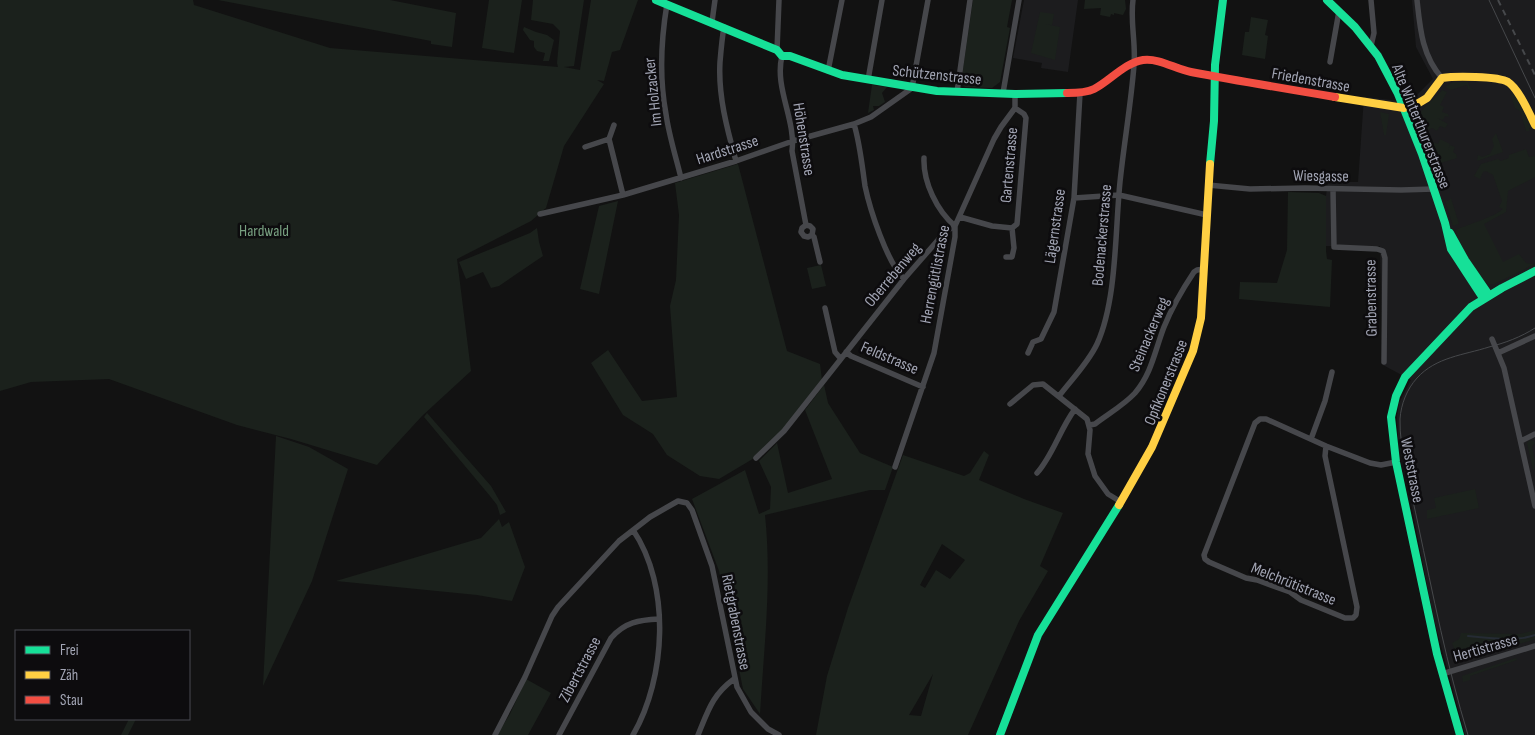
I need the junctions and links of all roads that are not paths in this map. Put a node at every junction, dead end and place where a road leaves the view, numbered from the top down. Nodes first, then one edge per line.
1 (715, 0) edge
2 (780, 0) edge
3 (842, 0) edge
4 (882, 0) edge
5 (928, 0) edge
6 (970, 0) edge
7 (1019, 0) edge
8 (1133, 0) edge
9 (1223, 0) edge
10 (1326, 0) edge
11 (1372, 0) edge
12 (1417, 0) edge
13 (662, 1) edge
14 (1339, 11) junction
15 (712, 22) junction
16 (724, 27) junction
17 (1371, 46) junction
18 (779, 53) junction
19 (1134, 62) junction
20 (1330, 62) dead end
21 (828, 71) junction
22 (1214, 76) junction
23 (1442, 78) junction
24 (868, 80) junction
25 (912, 88) junction
26 (957, 92) junction
27 (1080, 93) junction
28 (1003, 94) junction
29 (1015, 94) junction
30 (1014, 108) junction
31 (1404, 108) junction
32 (854, 124) junction
33 (614, 125) dead end
34 (1535, 125) edge
35 (609, 139) junction
36 (793, 141) junction
37 (586, 147) dead end
38 (924, 158) dead end
39 (736, 161) junction
40 (681, 178) junction
41 (1208, 185) junction
42 (1434, 188) junction
43 (1333, 190) junction
44 (623, 195) junction
45 (1119, 195) junction
46 (1074, 198) junction
47 (540, 214) dead end
48 (1207, 215) junction
49 (960, 217) junction
50 (806, 226) junction
51 (956, 226) junction
52 (1012, 228) junction
53 (812, 235) junction
54 (1006, 257) dead end
55 (820, 262) dead end
56 (1204, 269) junction
57 (1535, 271) edge
58 (904, 279) junction
59 (1486, 297) junction
60 (825, 308) dead end
61 (1535, 336) edge
62 (1492, 339) dead end
63 (846, 352) junction
64 (1028, 353) dead end
65 (1498, 353) junction
66 (841, 359) junction
67 (1384, 362) dead end
68 (1332, 372) dead end
69 (923, 387) junction
70 (1059, 396) junction
71 (1010, 404) dead end
72 (1076, 409) junction
73 (1090, 425) junction
74 (1535, 434) edge
75 (1310, 439) junction
76 (1521, 441) junction
77 (1326, 446) junction
78 (756, 458) dead end
79 (1396, 462) junction
80 (895, 467) dead end
81 (1037, 473) dead end
82 (1121, 502) junction
83 (1535, 506) edge
84 (633, 530) junction
85 (660, 619) junction
86 (1535, 646) edge
87 (1442, 674) junction
88 (734, 679) junction
89 (768, 728) junction
90 (495, 735) edge
91 (560, 735) edge
92 (633, 735) edge
93 (698, 735) edge
94 (763, 735) edge
95 (779, 735) edge
96 (1000, 735) edge
97 (1460, 735) edge

1 - 15 street
2 - 18 street, Höhenstrasse
3 - 21 street
4 - 24 street
5 - 25 street
6 - 26 street
7 - 28 street
8 - 19 street, Bodenackerstrasse
9 - 22 street, Opfikonerstrasse
10 - 14 street, Alte Winterthurerstrasse
11 - 17 street
12 - 23 street
13 - 15 street, Schützenstrasse
13 - 40 street, Im Holzacker
14 - 17 street, Alte Winterthurerstrasse
14 - 20 street
15 - 16 street, Schützenstrasse
16 - 18 street, Schützenstrasse
16 - 39 street
17 - 31 street, Alte Winterthurerstrasse
18 - 21 street, Schützenstrasse
18 - 36 street, Höhenstrasse
19 - 22 street
19 - 27 street, Schützenstrasse
19 - 45 street, Bodenackerstrasse
21 - 24 street, Schützenstrasse
22 - 31 street, Friedenstrasse
22 - 41 street, Opfikonerstrasse
23 - 31 street
23 - 34 street
24 - 25 street, Schützenstrasse
25 - 26 street, Schützenstrasse
25 - 32 street, Hardstrasse
26 - 28 street, Schützenstrasse
27 - 29 street, Schützenstrasse
27 - 46 street, Lägernstrasse
28 - 29 street, Schützenstrasse
29 - 30 street, Herrengütlistrasse
30 - 49 street, Herrengütlistrasse
30 - 52 street, Gartenstrasse
31 - 42 street, Alte Winterthurerstrasse
32 - 36 street, Hardstrasse
32 - 58 street
33 - 35 street
35 - 37 street
35 - 44 street
36 - 39 street, Hardstrasse
36 - 50 street, Höhenstrasse
38 - 51 street
39 - 40 street, Hardstrasse
40 - 44 street, Hardstrasse
41 - 43 street, Wiesgasse
41 - 48 street, Opfikonerstrasse
42 - 43 street, Wiesgasse
42 - 59 street, Alte Winterthurerstrasse
43 - 67 street, Grabenstrasse
44 - 47 street, Hardstrasse
45 - 46 street
45 - 48 street
45 - 70 street, Bodenackerstrasse
46 - 64 street, Lägernstrasse
48 - 56 street, Opfikonerstrasse
49 - 51 street, Herrengütlistrasse
49 - 52 street, Gartenstrasse
50 - 53 street, Höhenstrasse
50 - 53 street, Höhenstrasse
51 - 58 street, Oberrebenweg
51 - 69 street, Herrengütlistrasse
52 - 54 street, Gartenstrasse
53 - 55 street, Höhenstrasse
56 - 73 street, Steinackerweg
56 - 82 street, Opfikonerstrasse
57 - 59 street, Weststrasse
58 - 63 street, Oberrebenweg
59 - 79 street, Weststrasse
60 - 66 street
61 - 65 street
62 - 65 street
63 - 66 street, Oberrebenweg
63 - 69 street, Feldstrasse
65 - 76 street
66 - 78 street, Oberrebenweg
68 - 75 street
69 - 80 street, Herrengütlistrasse
70 - 71 street
70 - 72 street
72 - 73 street
72 - 81 street
73 - 82 street
74 - 76 street
75 - 77 street
75 - 77 street, Melchrütistrasse
76 - 83 street
77 - 79 street
79 - 87 street, Weststrasse
82 - 96 street, Opfikonerstrasse
84 - 85 street
84 - 88 street, Rietgrabenstrasse
84 - 90 street
85 - 91 street, Zibertstrasse
85 - 92 street
86 - 87 street, Hertistrasse
87 - 97 street, Weststrasse
88 - 89 street, Rietgrabenstrasse
88 - 93 street
89 - 94 street
89 - 95 street, Rietgrabenstrasse

